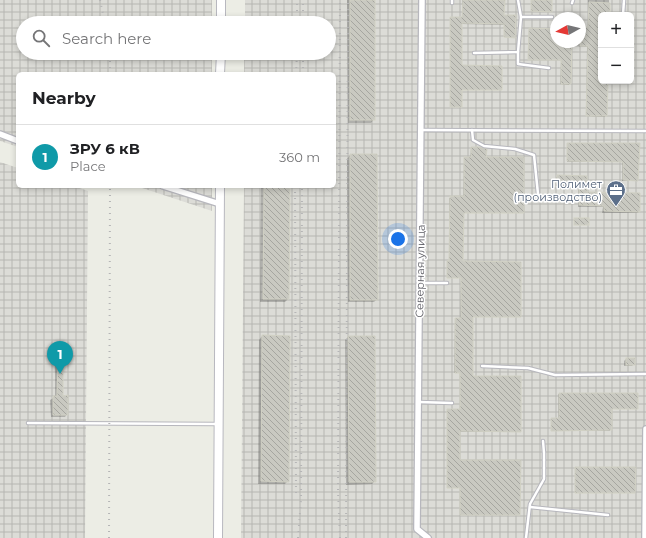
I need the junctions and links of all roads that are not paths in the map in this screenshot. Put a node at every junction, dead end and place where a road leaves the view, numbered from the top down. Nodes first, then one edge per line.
1 (221, 0) edge
2 (422, 0) edge
3 (518, 0) edge
4 (624, 0) edge
5 (623, 12) edge
6 (221, 16) edge
7 (521, 16) junction
8 (550, 17) edge
9 (518, 52) junction
10 (474, 53) dead end
11 (220, 60) edge
12 (549, 68) dead end
13 (220, 72) edge
14 (422, 130) junction
15 (472, 130) junction
16 (646, 131) edge
17 (0, 134) edge
18 (16, 140) edge
19 (169, 188) edge
20 (220, 188) edge
21 (538, 194) dead end
22 (220, 204) junction
23 (420, 283) junction
24 (446, 283) dead end
25 (482, 366) dead end
26 (646, 374) edge
27 (419, 402) junction
28 (452, 403) dead end
29 (28, 423) dead end
30 (219, 424) junction
31 (646, 429) edge
32 (543, 441) dead end
33 (530, 507) junction
34 (608, 515) dead end
35 (218, 538) edge
36 (428, 538) edge
37 (526, 538) edge
38 (645, 538) edge

1 - 6 main road
2 - 14 street, Северная улица
3 - 7 lane
4 - 5 lane
7 - 8 lane
7 - 9 lane
9 - 10 lane
9 - 12 lane
11 - 13 main road
14 - 15 lane
14 - 23 street, Северная улица
15 - 16 lane
15 - 21 lane
17 - 18 street
19 - 22 street
20 - 22 main road
22 - 30 main road
23 - 24 lane
23 - 27 street, Северная улица
25 - 26 lane
27 - 28 lane
27 - 36 street, Северная улица
29 - 30 lane
30 - 35 main road
31 - 38 street
32 - 33 lane
33 - 34 lane
33 - 37 lane

